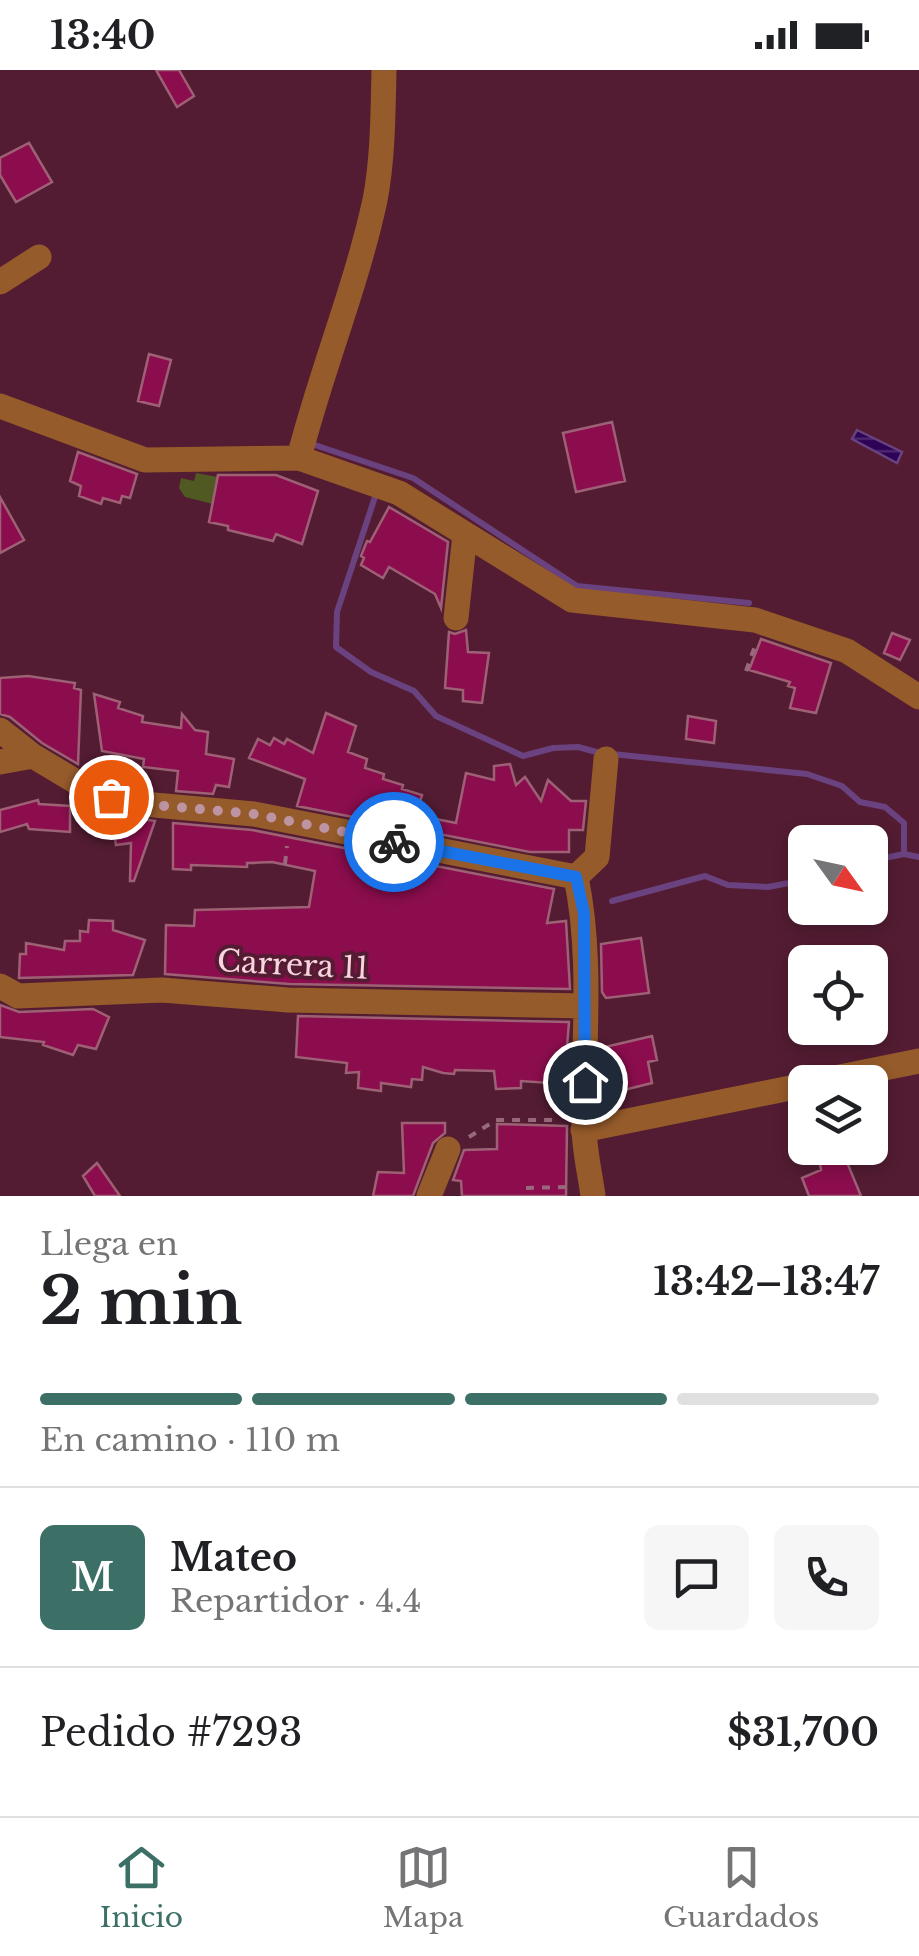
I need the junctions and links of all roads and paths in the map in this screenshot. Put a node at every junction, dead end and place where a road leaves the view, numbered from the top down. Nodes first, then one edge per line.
1 (384, 70) edge
2 (39, 257) dead end
3 (0, 282) edge
4 (0, 406) edge
5 (299, 458) junction
6 (466, 534) junction
7 (456, 618) dead end
8 (919, 698) edge
9 (0, 730) edge
10 (33, 756) junction
11 (606, 759) dead end
12 (0, 762) edge
13 (576, 877) junction
14 (0, 986) edge
15 (586, 1006) junction
16 (919, 1061) edge
17 (888, 1067) edge
18 (788, 1087) edge
19 (584, 1125) junction
20 (448, 1150) joint
21 (526, 1188) dead end
22 (592, 1192) edge
23 (429, 1196) edge

1 - 5 street
2 - 3 street
4 - 5 street
5 - 6 street
6 - 7 street
6 - 8 street
9 - 10 street
10 - 12 street
10 - 13 street
11 - 13 street
13 - 15 street
14 - 15 street, Carrera 11
15 - 19 street
16 - 17 street
18 - 19 street
19 - 20 path
19 - 22 street
20 - 23 street
21 - 22 path

